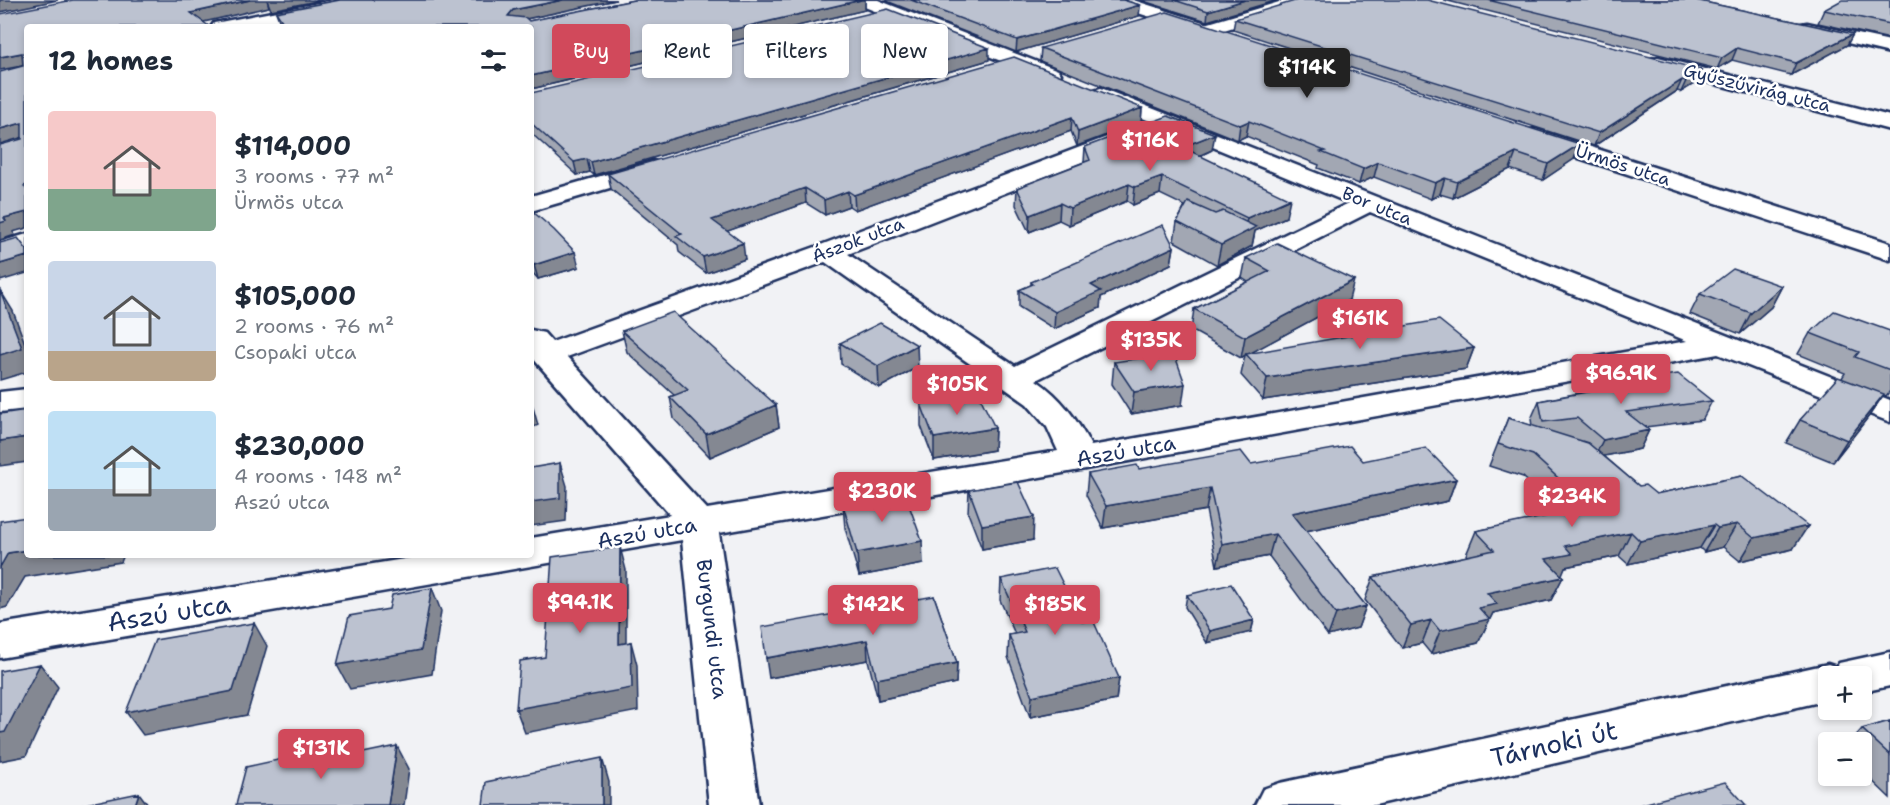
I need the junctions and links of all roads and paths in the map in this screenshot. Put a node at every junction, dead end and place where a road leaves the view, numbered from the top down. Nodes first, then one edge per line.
1 (360, 0) edge
2 (1116, 0) edge
3 (1304, 0) edge
4 (227, 8) edge
5 (860, 10) edge
6 (1166, 16) junction
7 (1786, 23) edge
8 (241, 24) edge
9 (247, 24) edge
10 (1132, 26) edge
11 (1208, 29) junction
12 (1242, 40) edge
13 (1890, 47) edge
14 (1052, 50) edge
15 (1635, 57) edge
16 (1017, 61) junction
17 (984, 71) edge
18 (1168, 121) junction
19 (1890, 123) edge
20 (1515, 130) edge
21 (678, 161) edge
22 (1368, 202) junction
23 (534, 203) edge
24 (24, 243) edge
25 (0, 250) edge
26 (828, 252) junction
27 (1890, 252) edge
28 (1721, 344) junction
29 (539, 345) edge
30 (1014, 379) junction
31 (24, 399) edge
32 (0, 402) edge
33 (1890, 412) edge
34 (1080, 459) junction
35 (699, 524) junction
36 (534, 552) edge
37 (497, 558) edge
38 (0, 641) edge
39 (1890, 669) edge
40 (1872, 673) edge
41 (1818, 684) edge
42 (734, 805) edge
43 (1280, 805) edge

1 - 9 street
2 - 6 street
3 - 11 street
4 - 8 street
5 - 16 street, Bor utca
6 - 10 street
6 - 11 street
7 - 13 street
11 - 12 street
14 - 16 street
15 - 19 street, Gyűszűvirág utca
16 - 17 street
16 - 18 street, Bor utca
18 - 22 street, Bor utca
18 - 26 street, Ászok utca
20 - 27 street, Ürmös utca
21 - 23 street
22 - 28 street, Bor utca
22 - 30 street
24 - 25 street
26 - 29 street, Ászok utca
26 - 30 street
28 - 33 street, Bor utca
28 - 34 street, Aszú utca
29 - 35 street
30 - 34 street
31 - 32 street
34 - 35 street, Aszú utca
35 - 36 street, Aszú utca
35 - 42 street, Burgundi utca
37 - 38 street, Aszú utca
39 - 40 street
41 - 43 street, Tárnoki út

